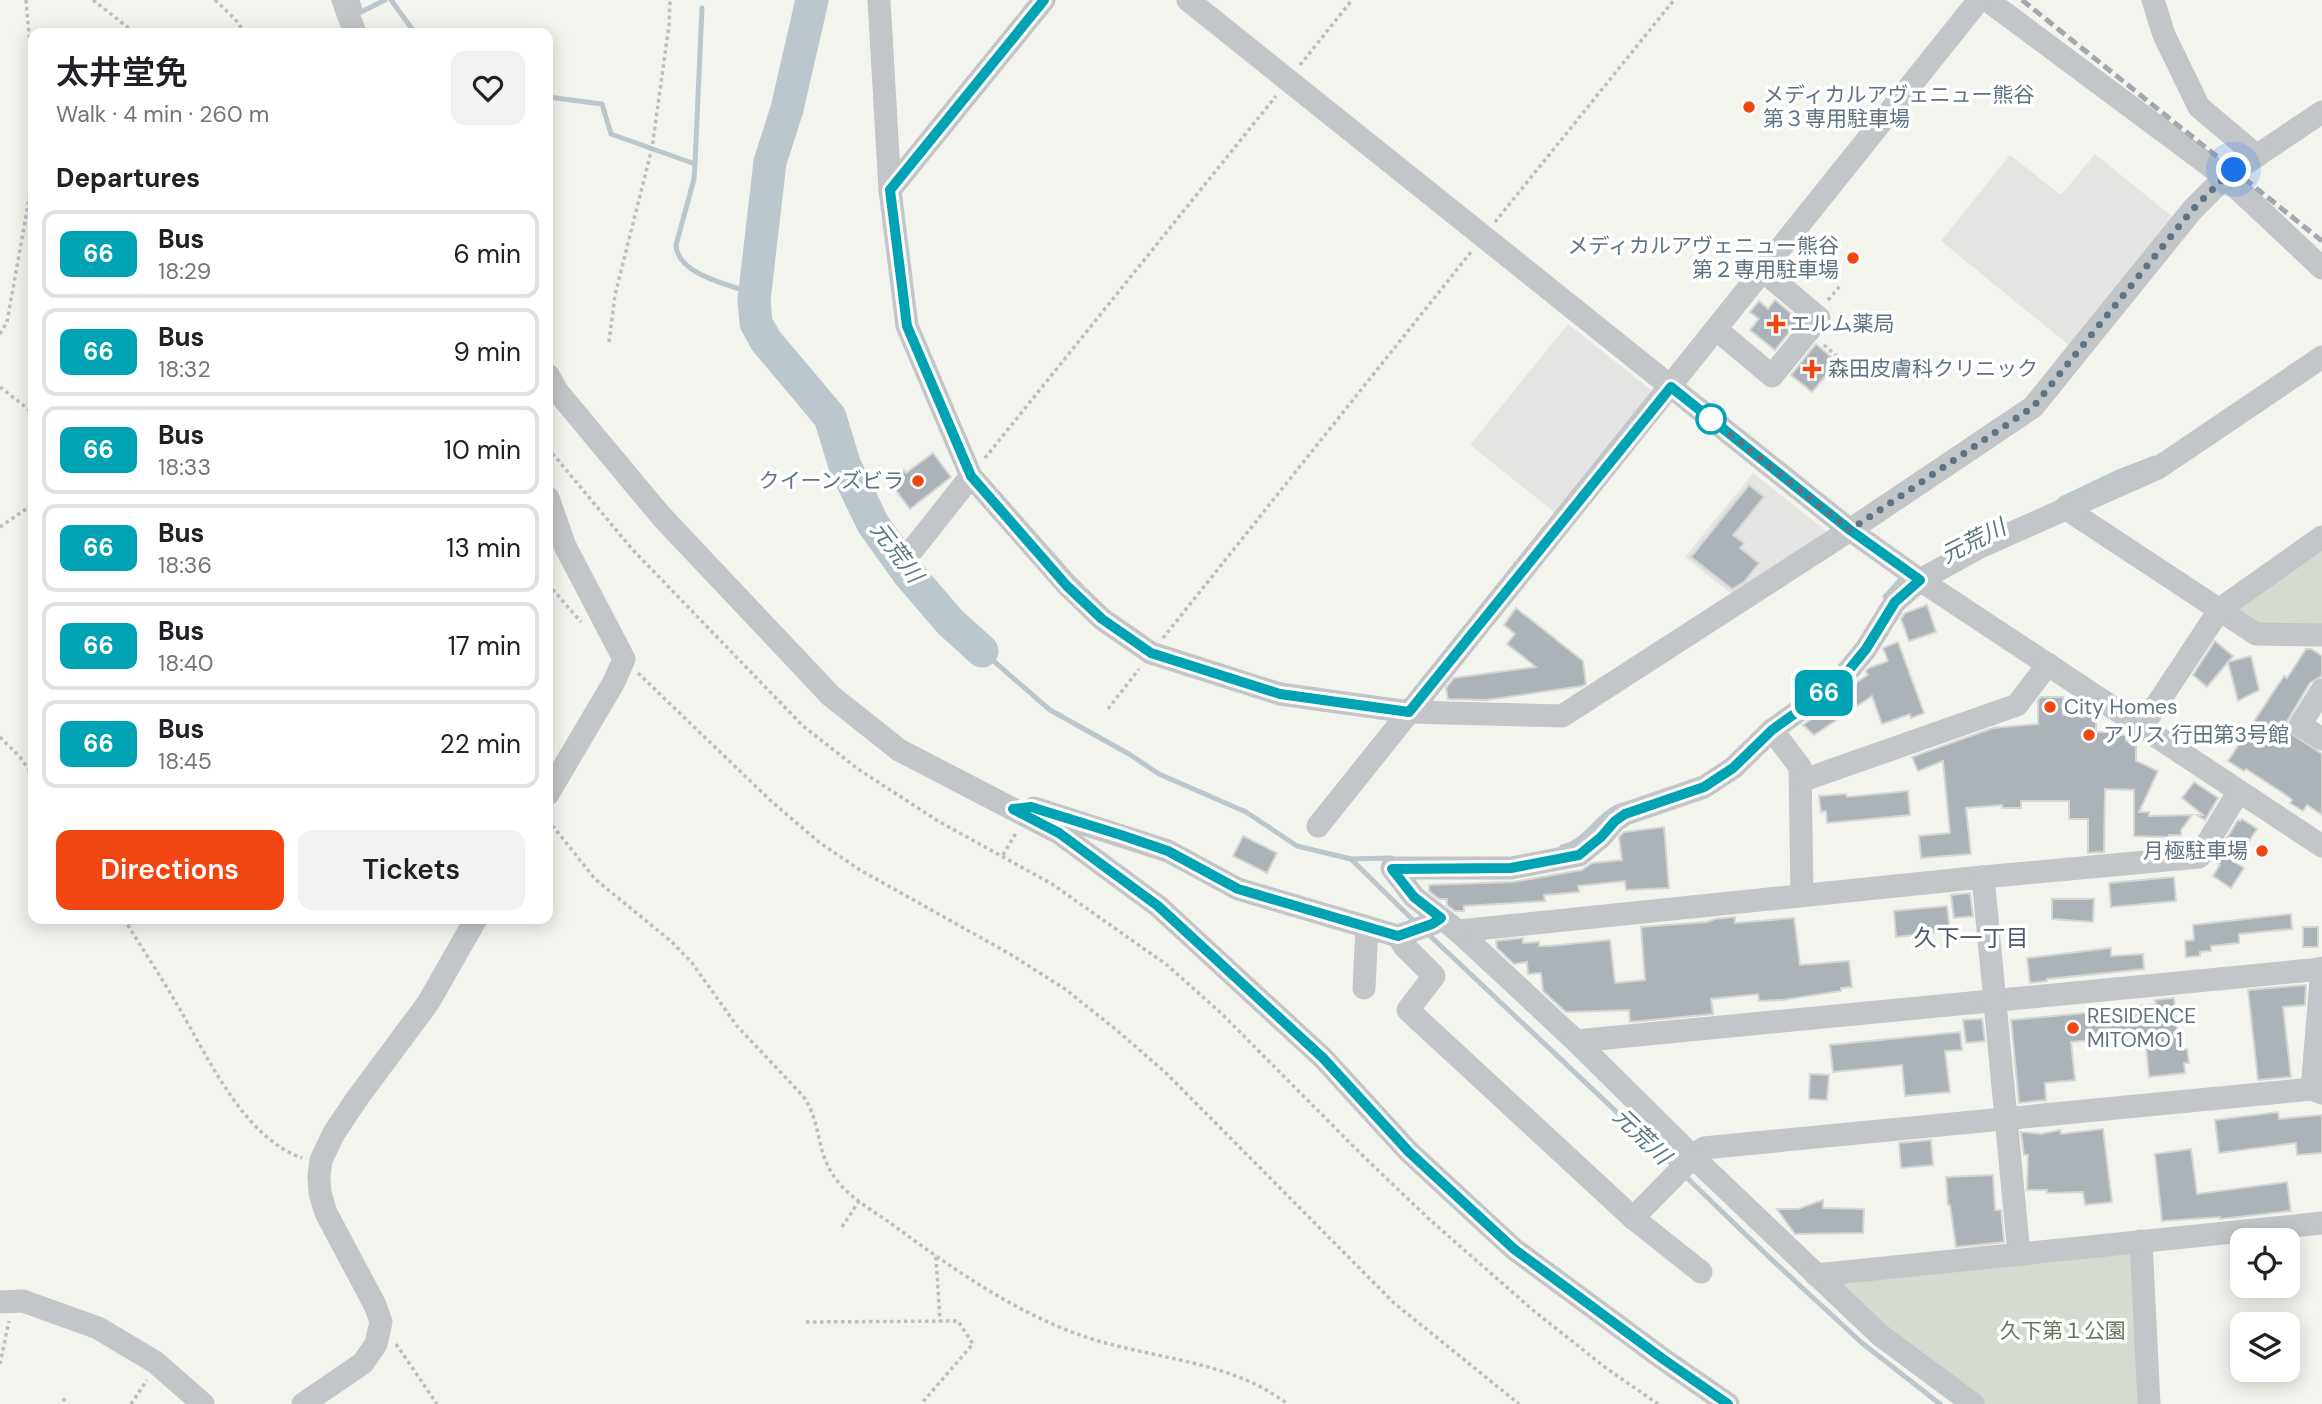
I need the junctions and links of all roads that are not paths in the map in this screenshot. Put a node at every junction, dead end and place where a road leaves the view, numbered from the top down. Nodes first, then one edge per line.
1 (343, 0) edge
2 (879, 0) edge
3 (1044, 0) edge
4 (1188, 0) edge
5 (1979, 0) edge
6 (1987, 0) edge
7 (2153, 0) edge
8 (353, 28) edge
9 (2322, 112) edge
10 (2257, 156) junction
11 (2225, 177) junction
12 (890, 190) junction
13 (2322, 268) edge
14 (1763, 271) junction
15 (1716, 329) junction
16 (2322, 356) edge
17 (553, 385) edge
18 (1671, 387) junction
19 (971, 476) junction
20 (2065, 508) junction
21 (553, 512) edge
22 (1850, 530) junction
23 (2322, 537) edge
24 (914, 548) dead end
25 (1920, 580) junction
26 (2220, 608) junction
27 (2322, 635) edge
28 (2048, 664) junction
29 (2322, 690) edge
30 (1409, 712) junction
31 (2142, 727) junction
32 (1772, 730) junction
33 (2322, 739) edge
34 (1801, 781) junction
35 (553, 786) edge
36 (2239, 791) junction
37 (1019, 812) junction
38 (1318, 826) dead end
39 (2322, 846) edge
40 (1983, 877) junction
41 (1802, 894) junction
42 (473, 924) edge
43 (1444, 924) junction
44 (1367, 927) junction
45 (1402, 936) junction
46 (2322, 969) edge
47 (1364, 988) dead end
48 (1995, 1002) junction
49 (1576, 1041) junction
50 (2317, 1091) edge
51 (2006, 1119) junction
52 (1690, 1160) junction
53 (1633, 1218) junction
54 (2322, 1223) edge
55 (2141, 1241) junction
56 (2019, 1254) junction
57 (1701, 1272) dead end
58 (1816, 1275) junction
59 (7, 1302) edge
60 (202, 1404) edge
61 (303, 1404) edge
62 (1728, 1404) edge
63 (1973, 1404) edge
64 (2149, 1404) edge

1 - 8 street
2 - 12 street
3 - 12 street
4 - 18 street
5 - 14 street
6 - 11 street
7 - 10 street
9 - 10 street
10 - 11 street
11 - 13 street
11 - 22 street
12 - 19 street
14 - 15 street
14 - 15 street
15 - 18 street
16 - 20 street
17 - 37 street
18 - 22 street
18 - 30 street
19 - 24 street
19 - 30 street
20 - 25 street
20 - 26 street
21 - 35 street
22 - 25 street
22 - 30 street
23 - 26 street
25 - 28 street
25 - 32 street
26 - 27 street
26 - 31 street
28 - 31 street
28 - 34 street
29 - 33 street
30 - 38 street
31 - 36 street
32 - 34 street
32 - 43 street
34 - 41 street
36 - 39 street
36 - 40 street
37 - 44 street
37 - 62 street
40 - 41 street
40 - 48 street
41 - 43 street
42 - 61 street
43 - 45 street
43 - 49 street
44 - 45 street
44 - 47 street
45 - 53 street
46 - 48 street
46 - 50 street
48 - 49 street
48 - 51 street
49 - 52 street
50 - 51 street
51 - 52 street
51 - 56 street
52 - 53 street
52 - 58 street
53 - 57 street
54 - 55 street
55 - 56 street
55 - 64 street
56 - 58 street
58 - 63 street
59 - 60 street

